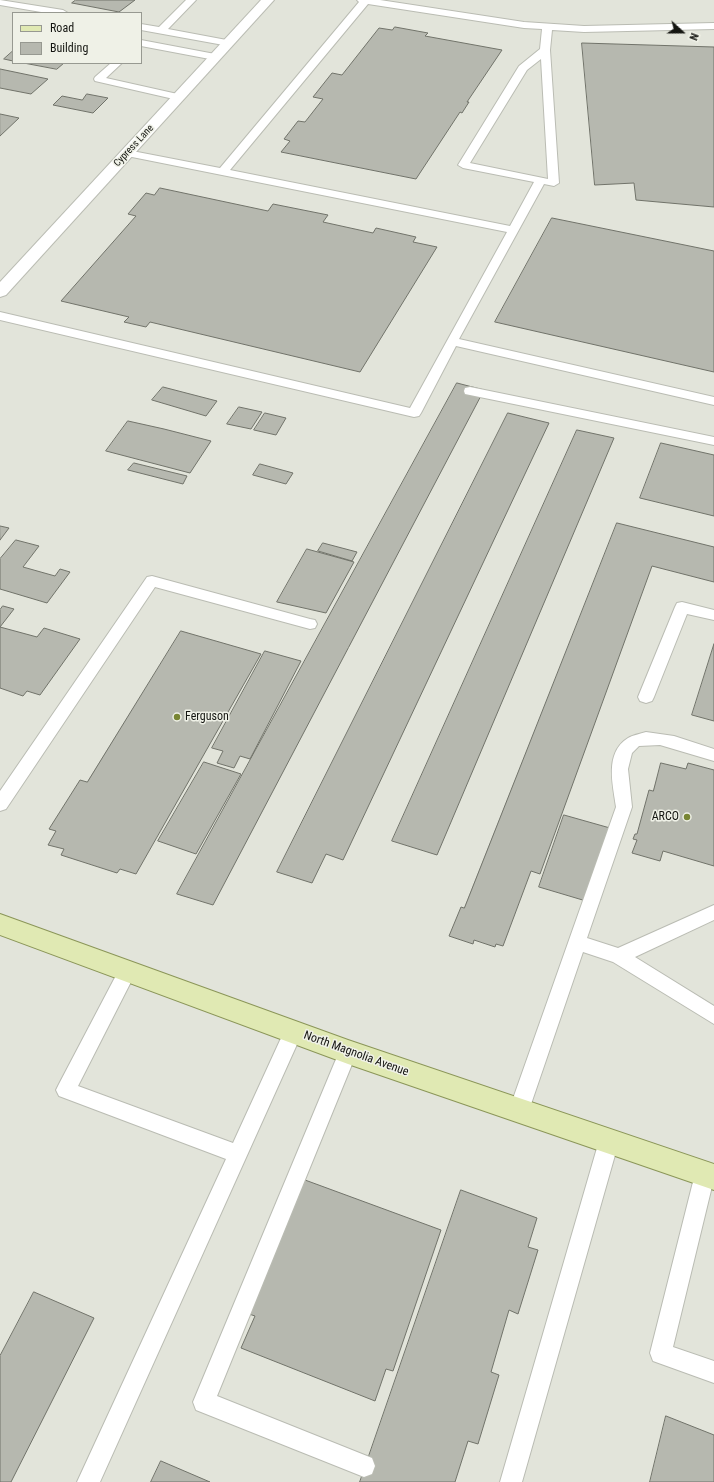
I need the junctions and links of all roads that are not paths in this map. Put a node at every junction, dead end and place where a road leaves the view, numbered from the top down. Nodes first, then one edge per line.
1 (192, 0) edge
2 (268, 0) edge
3 (364, 0) edge
4 (0, 2) edge
5 (15, 2) edge
6 (59, 12) edge
7 (714, 26) edge
8 (142, 27) edge
9 (547, 27) junction
10 (161, 31) junction
11 (142, 43) edge
12 (229, 43) junction
13 (545, 50) junction
14 (215, 57) junction
15 (115, 64) edge
16 (178, 97) junction
17 (128, 153) junction
18 (223, 172) junction
19 (541, 180) junction
20 (514, 230) junction
21 (0, 292) edge
22 (0, 316) edge
23 (452, 341) junction
24 (470, 391) dead end
25 (714, 401) edge
26 (714, 441) edge
27 (714, 615) edge
28 (310, 624) dead end
29 (646, 697) dead end
30 (714, 755) edge
31 (0, 804) edge
32 (714, 912) edge
33 (0, 924) edge
34 (578, 943) junction
35 (618, 956) junction
36 (128, 970) junction
37 (714, 1016) edge
38 (294, 1032) junction
39 (348, 1052) junction
40 (520, 1110) junction
41 (609, 1141) junction
42 (238, 1154) junction
43 (709, 1176) edge
44 (714, 1372) edge
45 (364, 1466) dead end
46 (88, 1482) edge
47 (511, 1482) edge

1 - 10 lane
2 - 12 street, Cypress Lane
3 - 9 lane
3 - 18 lane
4 - 5 lane
5 - 6 lane
7 - 9 lane
8 - 10 lane
9 - 13 lane
10 - 12 lane
11 - 14 lane
12 - 14 street, Cypress Lane
13 - 19 lane
13 - 19 lane
14 - 16 street, Cypress Lane
15 - 16 lane
16 - 17 street, Cypress Lane
17 - 18 lane
17 - 21 street, Cypress Lane
18 - 20 lane
19 - 20 lane
20 - 23 lane
22 - 23 lane
23 - 25 lane
24 - 26 lane
27 - 29 lane
28 - 31 lane
30 - 34 lane
32 - 35 lane
33 - 36 main road, North Magnolia Avenue
34 - 35 lane
34 - 40 lane
35 - 37 lane
36 - 38 main road, North Magnolia Avenue
36 - 42 lane
38 - 39 main road, North Magnolia Avenue
38 - 42 lane
39 - 40 main road, North Magnolia Avenue
39 - 45 lane
40 - 41 main road, North Magnolia Avenue
41 - 43 main road, North Magnolia Avenue
41 - 47 lane
42 - 46 lane
43 - 44 lane

